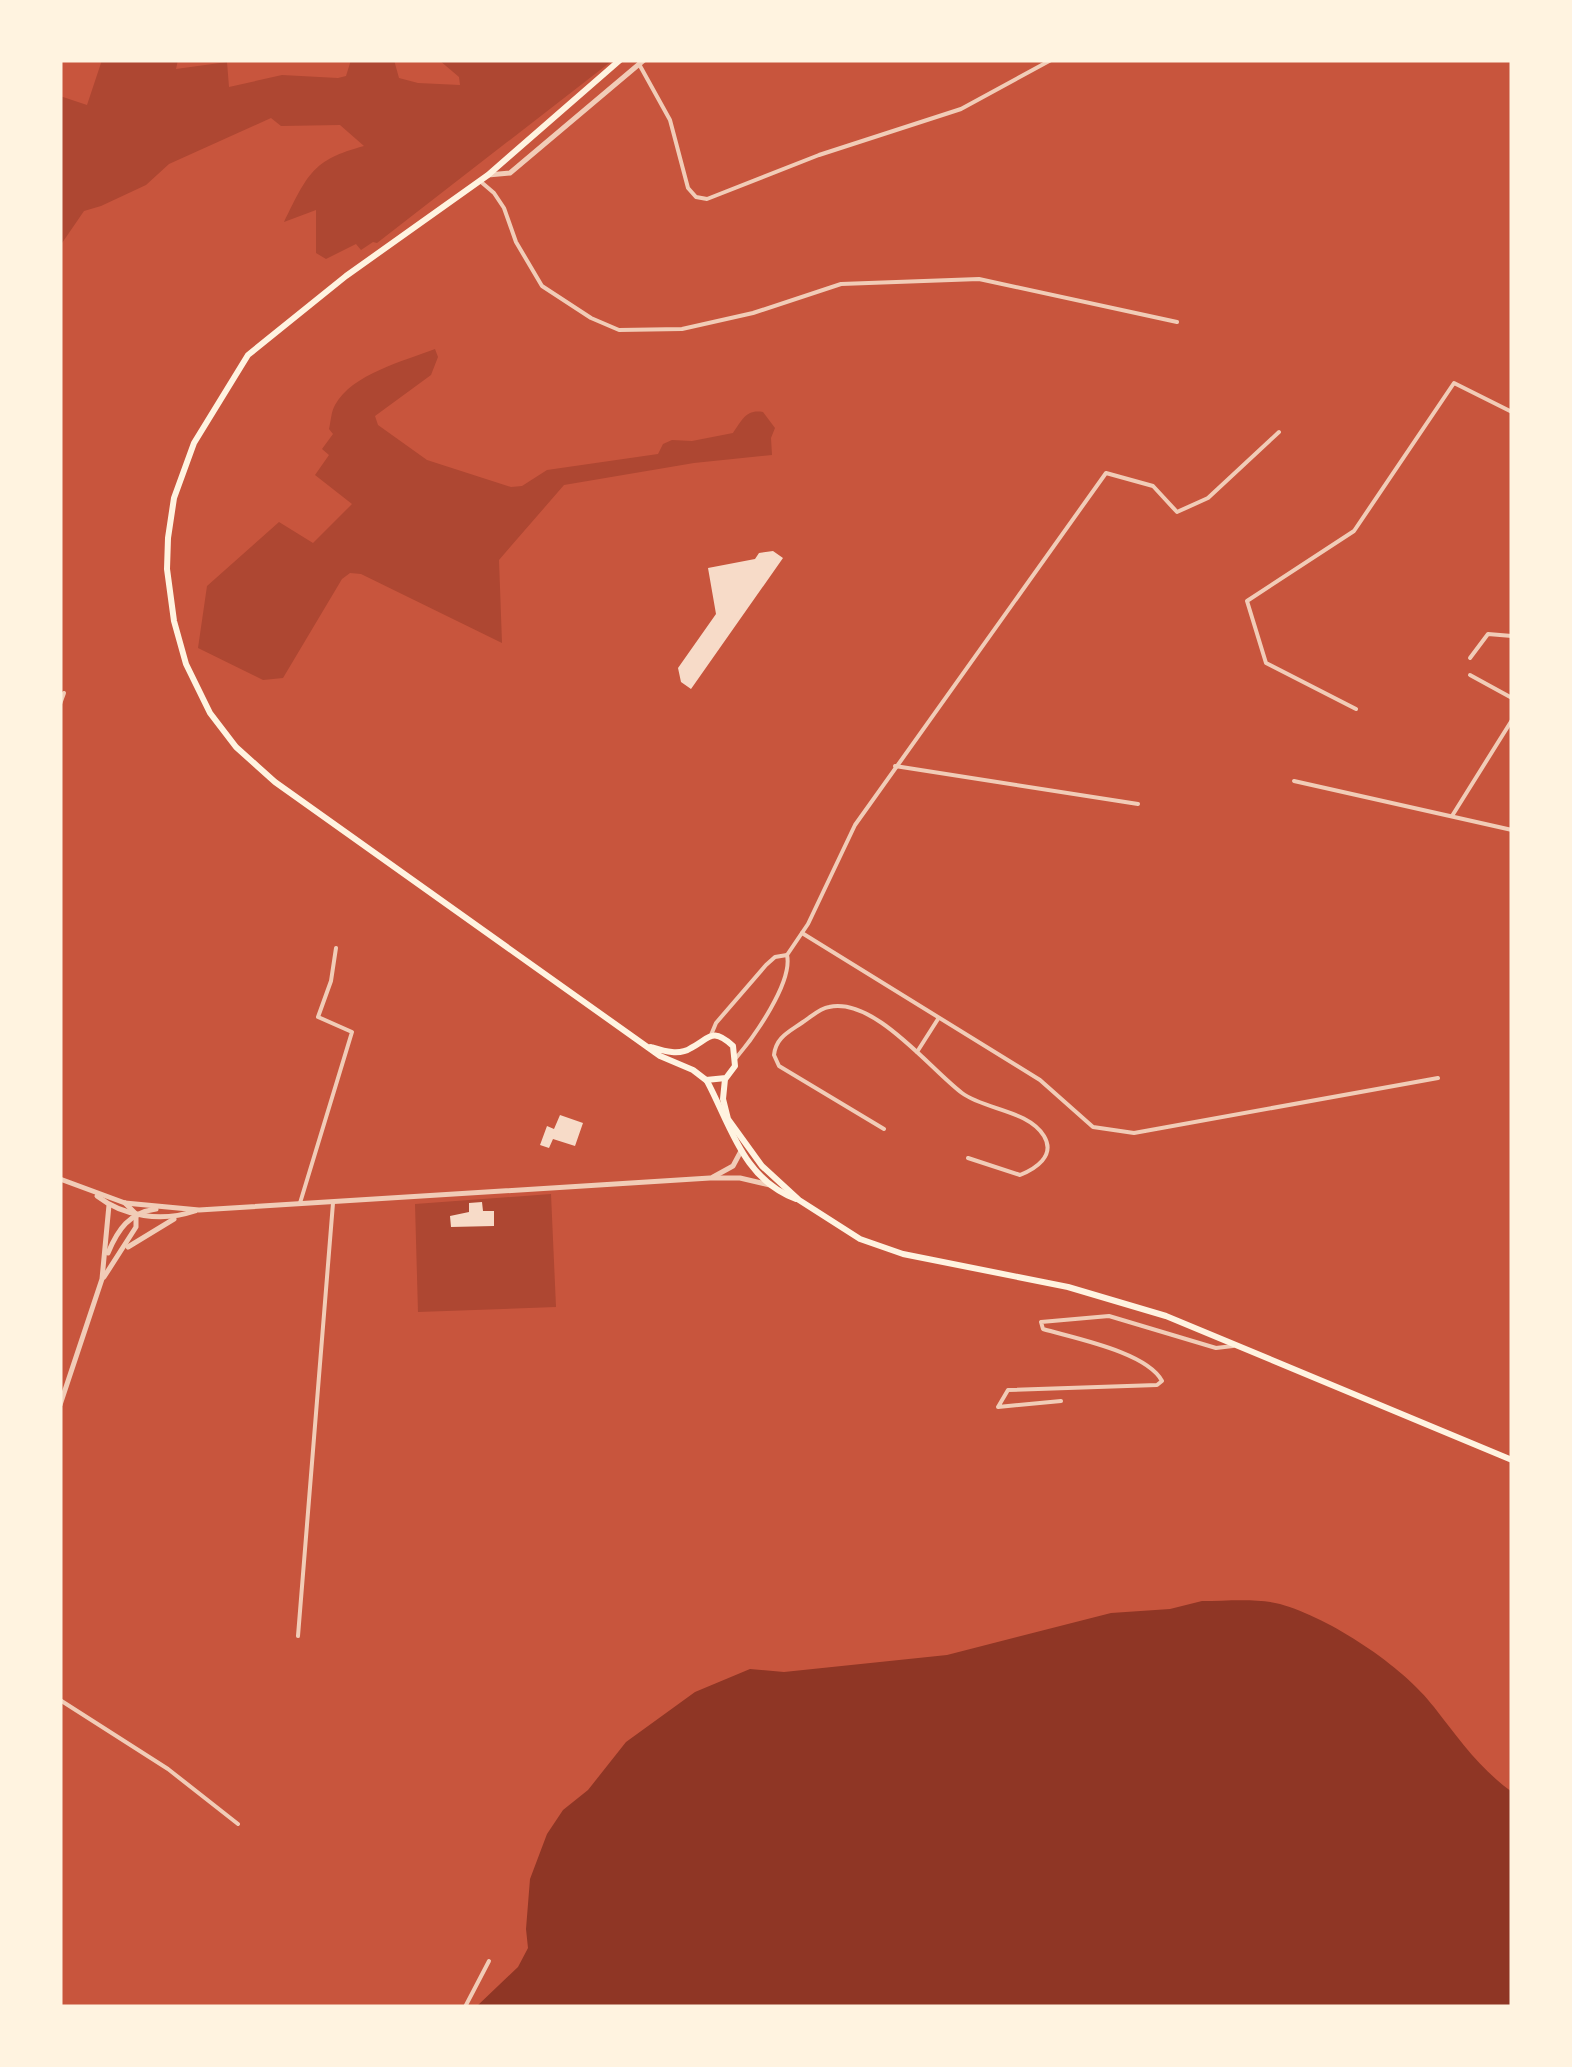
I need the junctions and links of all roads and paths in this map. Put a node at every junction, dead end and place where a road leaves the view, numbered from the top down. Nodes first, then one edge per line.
1 (620, 60) edge
2 (1051, 60) edge
3 (641, 62) edge
4 (510, 154) junction
5 (521, 165) junction
6 (488, 175) junction
7 (480, 181) junction
8 (1177, 322) dead end
9 (1512, 412) edge
10 (1279, 432) dead end
11 (1512, 636) edge
12 (1470, 658) dead end
13 (1470, 674) dead end
14 (64, 693) dead end
15 (1512, 698) edge
16 (60, 704) edge
17 (1356, 709) dead end
18 (1512, 720) edge
19 (896, 766) junction
20 (1294, 781) dead end
21 (1138, 804) dead end
22 (1452, 816) junction
23 (1512, 830) edge
24 (802, 933) junction
25 (336, 948) dead end
26 (787, 954) junction
27 (938, 1018) junction
28 (711, 1036) junction
29 (651, 1048) junction
30 (692, 1048) junction
31 (917, 1052) junction
32 (736, 1058) junction
33 (693, 1070) junction
34 (726, 1078) junction
35 (1438, 1078) dead end
36 (706, 1080) junction
37 (884, 1129) dead end
38 (740, 1151) junction
39 (968, 1158) dead end
40 (758, 1167) junction
41 (710, 1178) junction
42 (740, 1178) junction
43 (60, 1180) edge
44 (773, 1186) junction
45 (94, 1194) junction
46 (333, 1200) junction
47 (799, 1200) junction
48 (124, 1203) junction
49 (300, 1203) junction
50 (109, 1205) junction
51 (164, 1208) junction
52 (199, 1210) junction
53 (136, 1214) junction
54 (183, 1215) junction
55 (109, 1229) junction
56 (113, 1242) junction
57 (125, 1248) junction
58 (105, 1260) junction
59 (102, 1279) junction
60 (1237, 1346) junction
61 (1061, 1402) dead end
62 (60, 1405) edge
63 (1512, 1460) edge
64 (298, 1636) dead end
65 (60, 1700) edge
66 (238, 1824) dead end
67 (490, 1961) dead end
68 (465, 2007) edge

1 - 4 main road
2 - 3 street
3 - 5 street
4 - 5 street
4 - 6 main road
5 - 6 street
6 - 7 main road
7 - 8 street
7 - 29 main road
9 - 17 street
10 - 19 street
11 - 12 street
13 - 15 street
14 - 16 street
18 - 22 street
19 - 21 street
19 - 24 street
20 - 22 street
22 - 23 street
24 - 26 street
24 - 27 street
25 - 49 street
26 - 28 street
26 - 32 street
27 - 31 street
27 - 35 street
28 - 30 main road
28 - 32 main road
29 - 30 main road
29 - 33 main road
30 - 33 main road
31 - 37 street
31 - 39 street
32 - 34 main road
33 - 36 main road
34 - 36 main road
34 - 40 main road
36 - 38 main road
38 - 40 main road
38 - 41 street
40 - 42 street
40 - 44 main road
40 - 47 main road
41 - 42 street
41 - 46 street
42 - 44 street
43 - 45 street
44 - 47 main road
45 - 48 street
45 - 50 street
46 - 49 street
46 - 64 street
47 - 60 main road
48 - 51 street
48 - 53 street
49 - 52 street
50 - 53 street
50 - 55 street
51 - 52 street
51 - 53 street
52 - 54 street
53 - 54 street
53 - 56 street
53 - 57 street
54 - 57 street
55 - 56 street
55 - 58 street
56 - 57 street
56 - 58 street
57 - 59 street
58 - 59 street
59 - 62 street
60 - 61 street
60 - 63 main road
65 - 66 street
67 - 68 street

